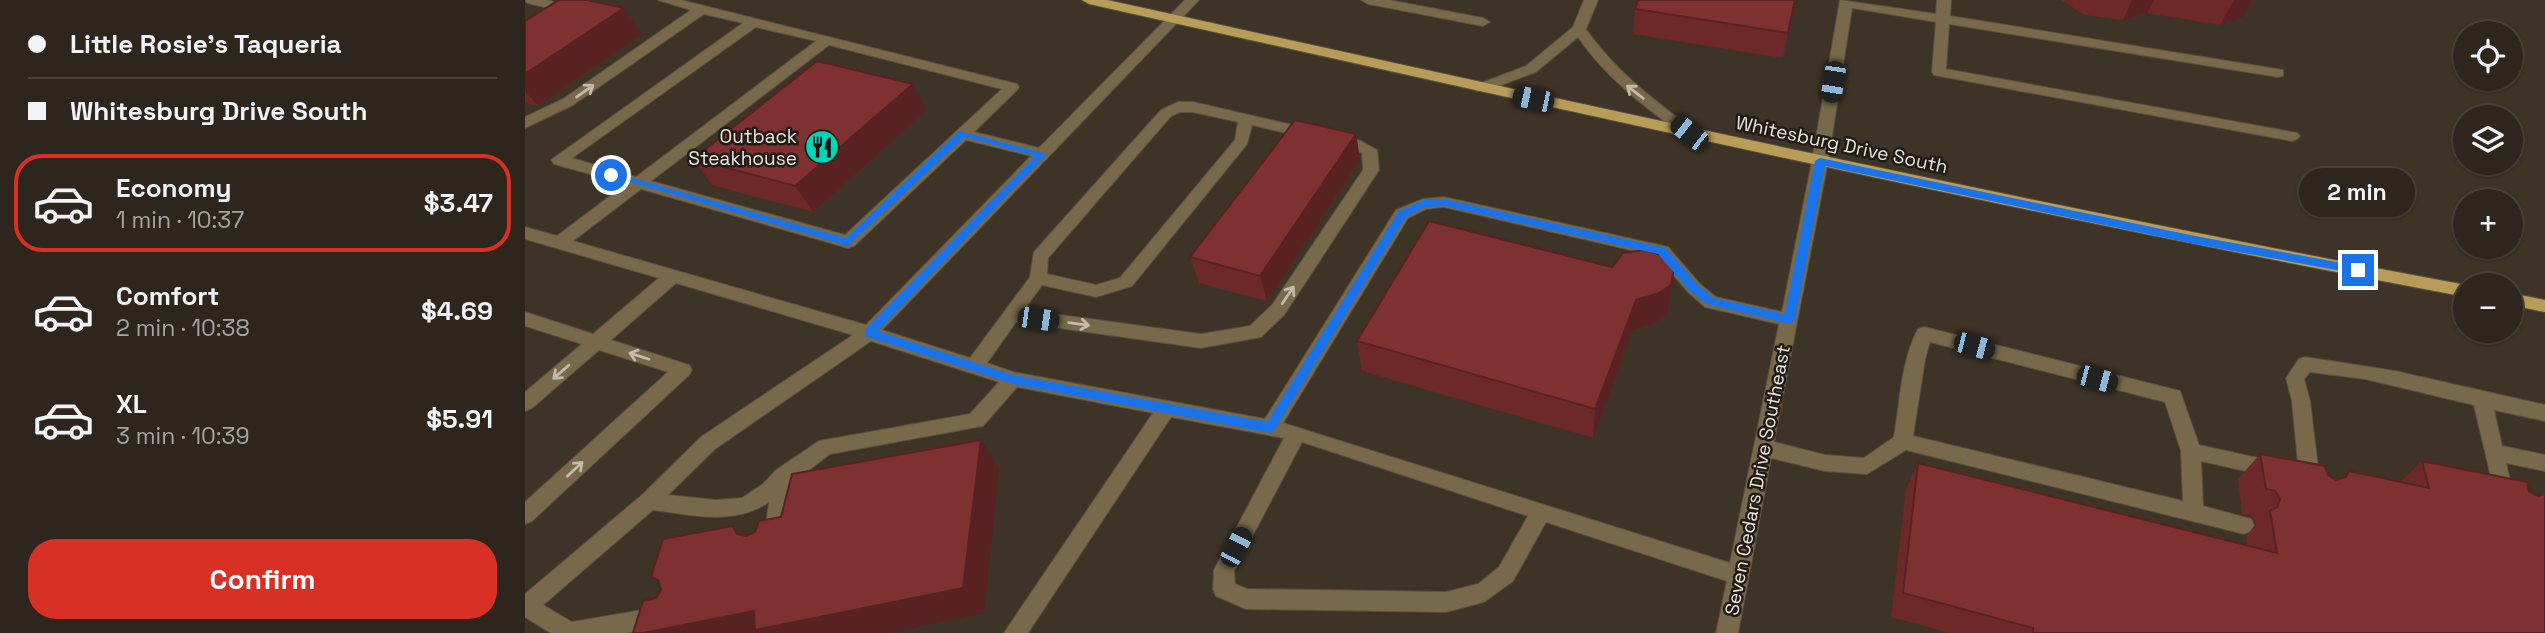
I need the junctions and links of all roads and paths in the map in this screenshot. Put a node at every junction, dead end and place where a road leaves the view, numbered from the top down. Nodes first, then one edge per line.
1 (532, 0) edge
2 (579, 0) edge
3 (665, 0) edge
4 (1089, 0) edge
5 (1192, 0) edge
6 (1368, 0) edge
7 (1591, 0) edge
8 (1944, 0) edge
9 (1846, 1) edge
10 (565, 8) junction
11 (702, 9) junction
12 (1175, 18) junction
13 (1943, 19) junction
14 (545, 21) edge
15 (754, 22) junction
16 (1483, 22) dead end
17 (1579, 29) junction
18 (827, 40) junction
19 (2279, 73) dead end
20 (1481, 88) junction
21 (1246, 118) junction
22 (525, 123) edge
23 (1689, 133) junction
24 (963, 134) junction
25 (2292, 136) dead end
26 (1042, 154) junction
27 (1820, 161) junction
28 (637, 183) junction
29 (525, 233) edge
30 (559, 243) junction
31 (673, 276) junction
32 (1038, 278) junction
33 (2453, 289) edge
34 (2523, 301) edge
35 (2545, 306) edge
36 (1011, 315) junction
37 (525, 319) edge
38 (1789, 320) junction
39 (869, 333) junction
40 (596, 342) junction
41 (974, 367) junction
42 (1013, 380) junction
43 (2483, 401) junction
44 (525, 403) edge
45 (1167, 408) junction
46 (2545, 413) edge
47 (1270, 428) junction
48 (1297, 432) junction
49 (1903, 441) junction
50 (1763, 448) junction
51 (2191, 451) junction
52 (2494, 452) junction
53 (2545, 463) edge
54 (783, 476) junction
55 (649, 502) junction
56 (2507, 510) edge
57 (1542, 511) junction
58 (2193, 513) junction
59 (525, 515) edge
60 (2244, 525) dead end
61 (773, 551) edge
62 (1739, 575) junction
63 (525, 607) edge
64 (680, 614) edge
65 (571, 633) edge
66 (1015, 633) edge
67 (1727, 633) edge

1 - 10 street
2 - 10 street
3 - 11 street
4 - 12 main road, Whitesburg Drive South
5 - 12 street
6 - 16 street
7 - 17 street
8 - 13 street
9 - 13 street
9 - 27 street, Seven Cedars Drive Southeast
10 - 14 street
11 - 15 street
22 -> 11 street
12 - 20 main road, Whitesburg Drive South
12 - 26 street
13 - 19 street
13 - 25 street
15 - 18 street
15 - 28 street
17 - 20 street
23 -> 17 street
18 - 24 street
18 - 28 street
20 - 23 main road, Whitesburg Drive South
21 - 32 street
21 - 32 street
36 -> 21 street
23 - 27 main road, Whitesburg Drive South
24 - 26 street
24 - 28 street
26 - 39 street
27 - 33 main road, Whitesburg Drive South
27 - 38 street, Seven Cedars Drive Southeast
28 - 30 street
29 - 30 street
30 - 31 street
31 - 39 street
31 - 40 street
32 - 36 street
34 - 35 main road
36 - 41 street
37 - 40 street
38 - 47 street
38 - 50 street, Seven Cedars Drive Southeast
39 - 41 street
39 - 55 street
40 -> 44 street
59 -> 40 street
41 - 42 street
42 - 45 street
42 - 54 street
43 - 46 street
43 - 51 street
43 - 52 street
45 - 47 street
45 - 66 street
47 - 48 street
48 - 57 street
48 - 57 street
49 - 50 street
49 - 51 street
49 - 58 street
50 - 62 street, Seven Cedars Drive Southeast
51 - 58 street
52 - 53 street
52 - 56 street
54 - 55 street
54 - 61 street
55 - 63 street
57 - 62 street
58 - 60 street
62 - 67 street, Seven Cedars Drive Southeast
63 - 65 street
64 - 65 street

